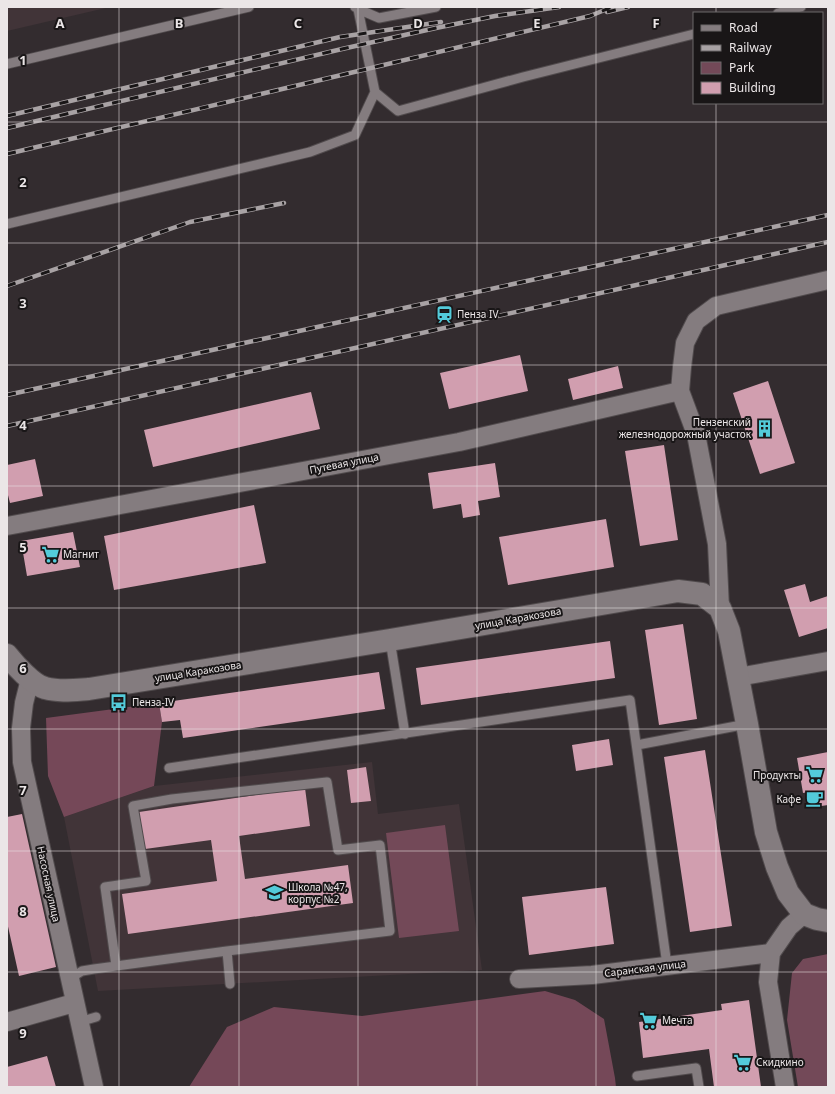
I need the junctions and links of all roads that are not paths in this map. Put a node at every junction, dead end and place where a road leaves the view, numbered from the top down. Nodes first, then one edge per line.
1 (249, 7) edge
2 (436, 7) edge
3 (802, 7) edge
4 (357, 8) edge
5 (782, 12) edge
6 (693, 34) edge
7 (7, 64) edge
8 (375, 92) junction
9 (7, 224) edge
10 (828, 280) edge
11 (680, 391) junction
12 (7, 526) edge
13 (720, 608) junction
14 (390, 640) junction
15 (7, 655) edge
16 (828, 661) edge
17 (738, 677) junction
18 (30, 680) junction
19 (747, 724) junction
20 (405, 734) junction
21 (636, 745) junction
22 (169, 768) dead end
23 (804, 914) junction
24 (828, 921) edge
25 (227, 951) junction
26 (771, 953) junction
27 (667, 965) junction
28 (116, 966) junction
29 (519, 978) dead end
30 (69, 979) junction
31 (230, 984) dead end
32 (74, 1003) junction
33 (96, 1017) dead end
34 (7, 1022) edge
35 (79, 1022) junction
36 (637, 1076) dead end
37 (94, 1087) edge
38 (699, 1087) edge
39 (785, 1087) edge

1 - 7 lane
2 - 4 lane
3 - 5 lane
4 - 8 lane
6 - 8 lane
8 - 9 lane
10 - 11 street
11 - 12 street, Путевая улица
11 - 13 street
13 - 14 main road, улица Каракозова
13 - 17 main road
14 - 18 main road, улица Каракозова
14 - 20 lane
15 - 18 main road, улица Каракозова
16 - 17 street
17 - 19 main road
18 - 30 street, Насосная улица
19 - 21 lane
19 - 23 main road
20 - 21 lane
20 - 22 lane
21 - 27 lane
23 - 24 main road
23 - 26 street
25 - 28 lane
25 - 28 lane
25 - 31 lane
26 - 27 street, Саранская улица
26 - 39 street
27 - 29 street, Саранская улица
28 - 30 lane
30 - 32 street, Насосная улица
32 - 34 street
32 - 35 street, Насосная улица
33 - 35 lane
35 - 37 street, Насосная улица
36 - 38 lane

